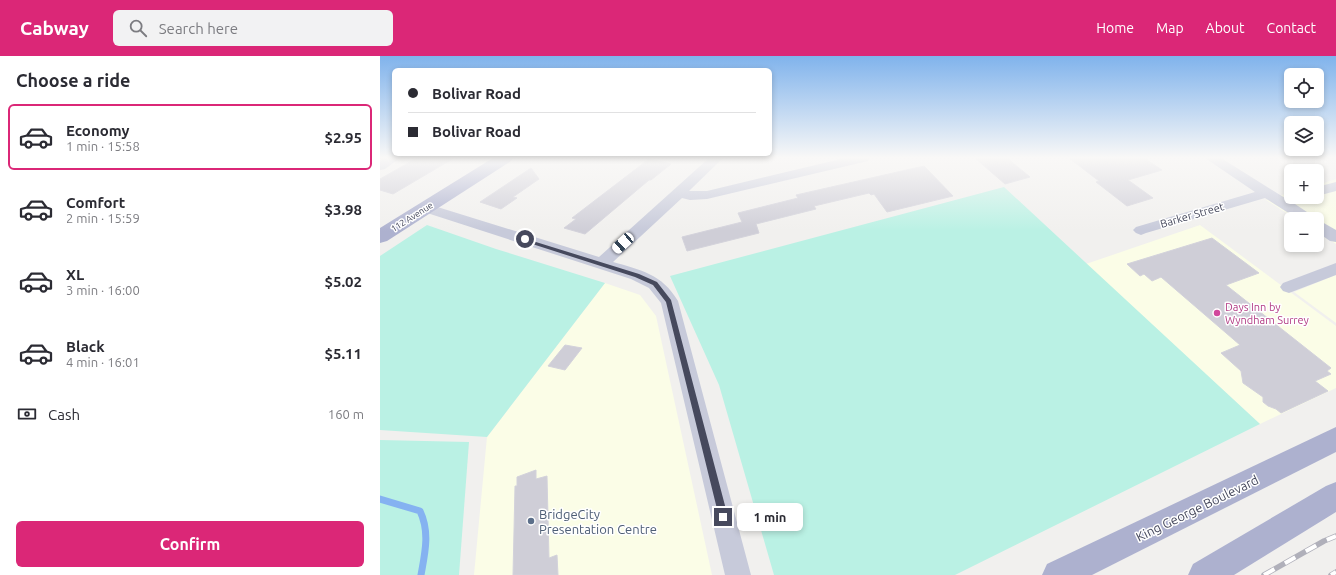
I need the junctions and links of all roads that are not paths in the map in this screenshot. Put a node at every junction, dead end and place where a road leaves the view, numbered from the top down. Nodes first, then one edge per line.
1 (467, 182) edge
2 (690, 182) edge
3 (761, 182) edge
4 (1250, 182) edge
5 (1336, 186) edge
6 (1324, 190) edge
7 (678, 193) junction
8 (1267, 193) junction
9 (1283, 203) joint
10 (426, 208) junction
11 (1297, 212) edge
12 (1324, 229) edge
13 (1141, 230) dead end
14 (1336, 236) edge
15 (380, 237) edge
16 (600, 264) junction
17 (1336, 269) edge
18 (1289, 287) dead end
19 (1336, 439) edge
20 (1336, 496) edge
21 (738, 575) edge
22 (1058, 575) edge
23 (1204, 575) edge

1 - 10 main road, 112 Avenue
2 - 7 street
3 - 7 street
4 - 8 street
5 - 6 street
7 - 16 street
8 - 9 street
8 - 13 street, Barker Street
9 - 11 street
10 - 15 main road, 112 Avenue
10 - 16 street
12 - 14 street
16 - 21 street
17 - 18 street
19 - 22 main road, King George Boulevard
20 - 23 main road

